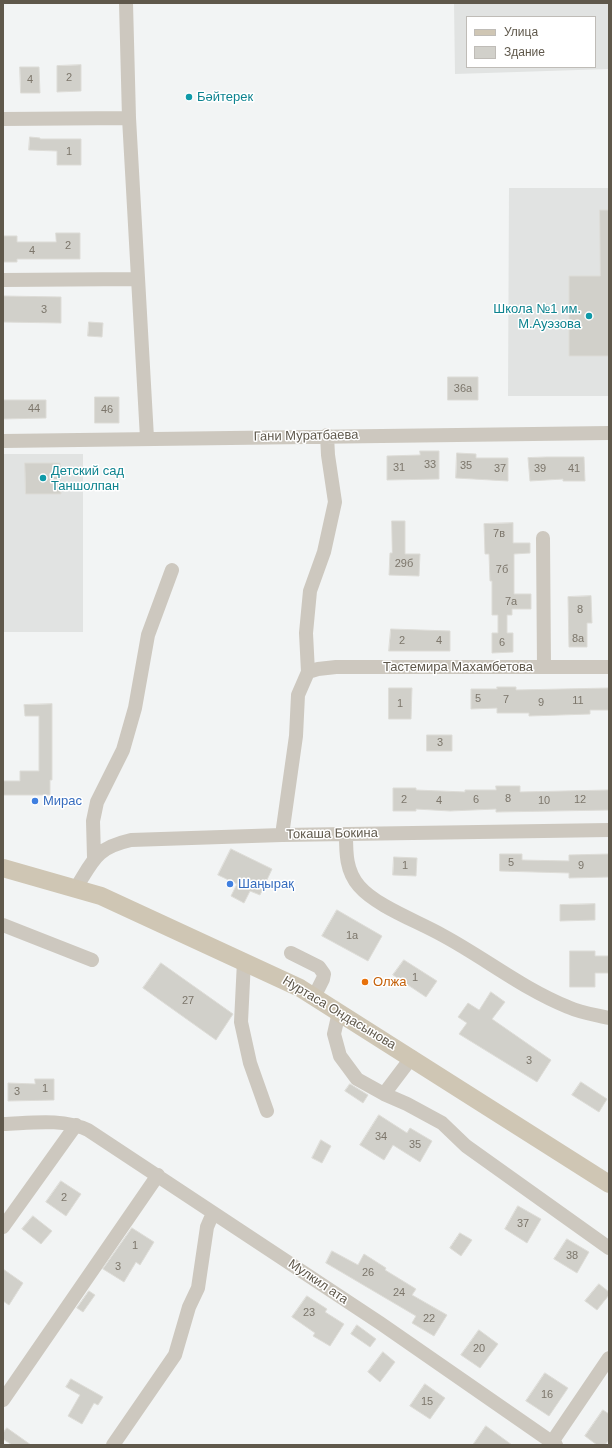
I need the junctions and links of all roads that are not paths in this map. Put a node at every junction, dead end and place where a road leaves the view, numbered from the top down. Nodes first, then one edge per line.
1 (126, 3) edge
2 (129, 118) junction
3 (3, 119) edge
4 (137, 278) junction
5 (3, 280) edge
6 (609, 433) edge
7 (328, 435) junction
8 (147, 438) junction
9 (3, 441) edge
10 (543, 538) dead end
11 (172, 570) dead end
12 (544, 667) junction
13 (609, 667) edge
14 (308, 672) junction
15 (609, 830) edge
16 (346, 834) junction
17 (282, 835) junction
18 (94, 857) junction
19 (3, 868) edge
20 (76, 888) junction
21 (3, 925) edge
22 (291, 953) dead end
23 (92, 960) dead end
24 (244, 961) junction
25 (314, 997) junction
26 (339, 1012) junction
27 (609, 1018) edge
28 (412, 1057) junction
29 (384, 1094) junction
30 (267, 1111) dead end
31 (3, 1124) edge
32 (76, 1125) junction
33 (158, 1176) junction
34 (609, 1184) edge
35 (213, 1213) junction
36 (3, 1228) edge
37 (609, 1248) edge
38 (609, 1358) edge
39 (3, 1400) edge
40 (553, 1444) edge
41 (113, 1445) edge

1 - 2 street
2 - 3 street
2 - 4 street
4 - 5 street
4 - 8 street
6 - 7 street, Гани Муратбаева
7 - 8 street, Гани Муратбаева
7 - 14 street
8 - 9 street, Гани Муратбаева
10 - 12 street
11 - 18 street
12 - 13 street, Тастемира Махамбетова
12 - 14 street, Тастемира Махамбетова
14 - 17 street
15 - 16 street, Токаша Бокина
16 - 17 street, Токаша Бокина
16 - 27 street
17 - 18 street, Токаша Бокина
18 - 20 street, Токаша Бокина
19 - 20 main road, Нуртаса Ондасынова
20 - 24 main road, Нуртаса Ондасынова
21 - 23 street
22 - 25 street
24 - 25 main road, Нуртаса Ондасынова
24 - 30 street
25 - 26 main road, Нуртаса Ондасынова
26 - 28 main road, Нуртаса Ондасынова
26 - 29 street
28 - 29 street
28 - 34 main road, Нуртаса Ондасынова
29 - 37 street
31 - 32 street
32 - 33 street, Мулкил ата
32 - 36 street
33 - 35 street, Мулкил ата
33 - 39 street
35 - 40 street, Мулкил ата
35 - 41 street
38 - 40 street

